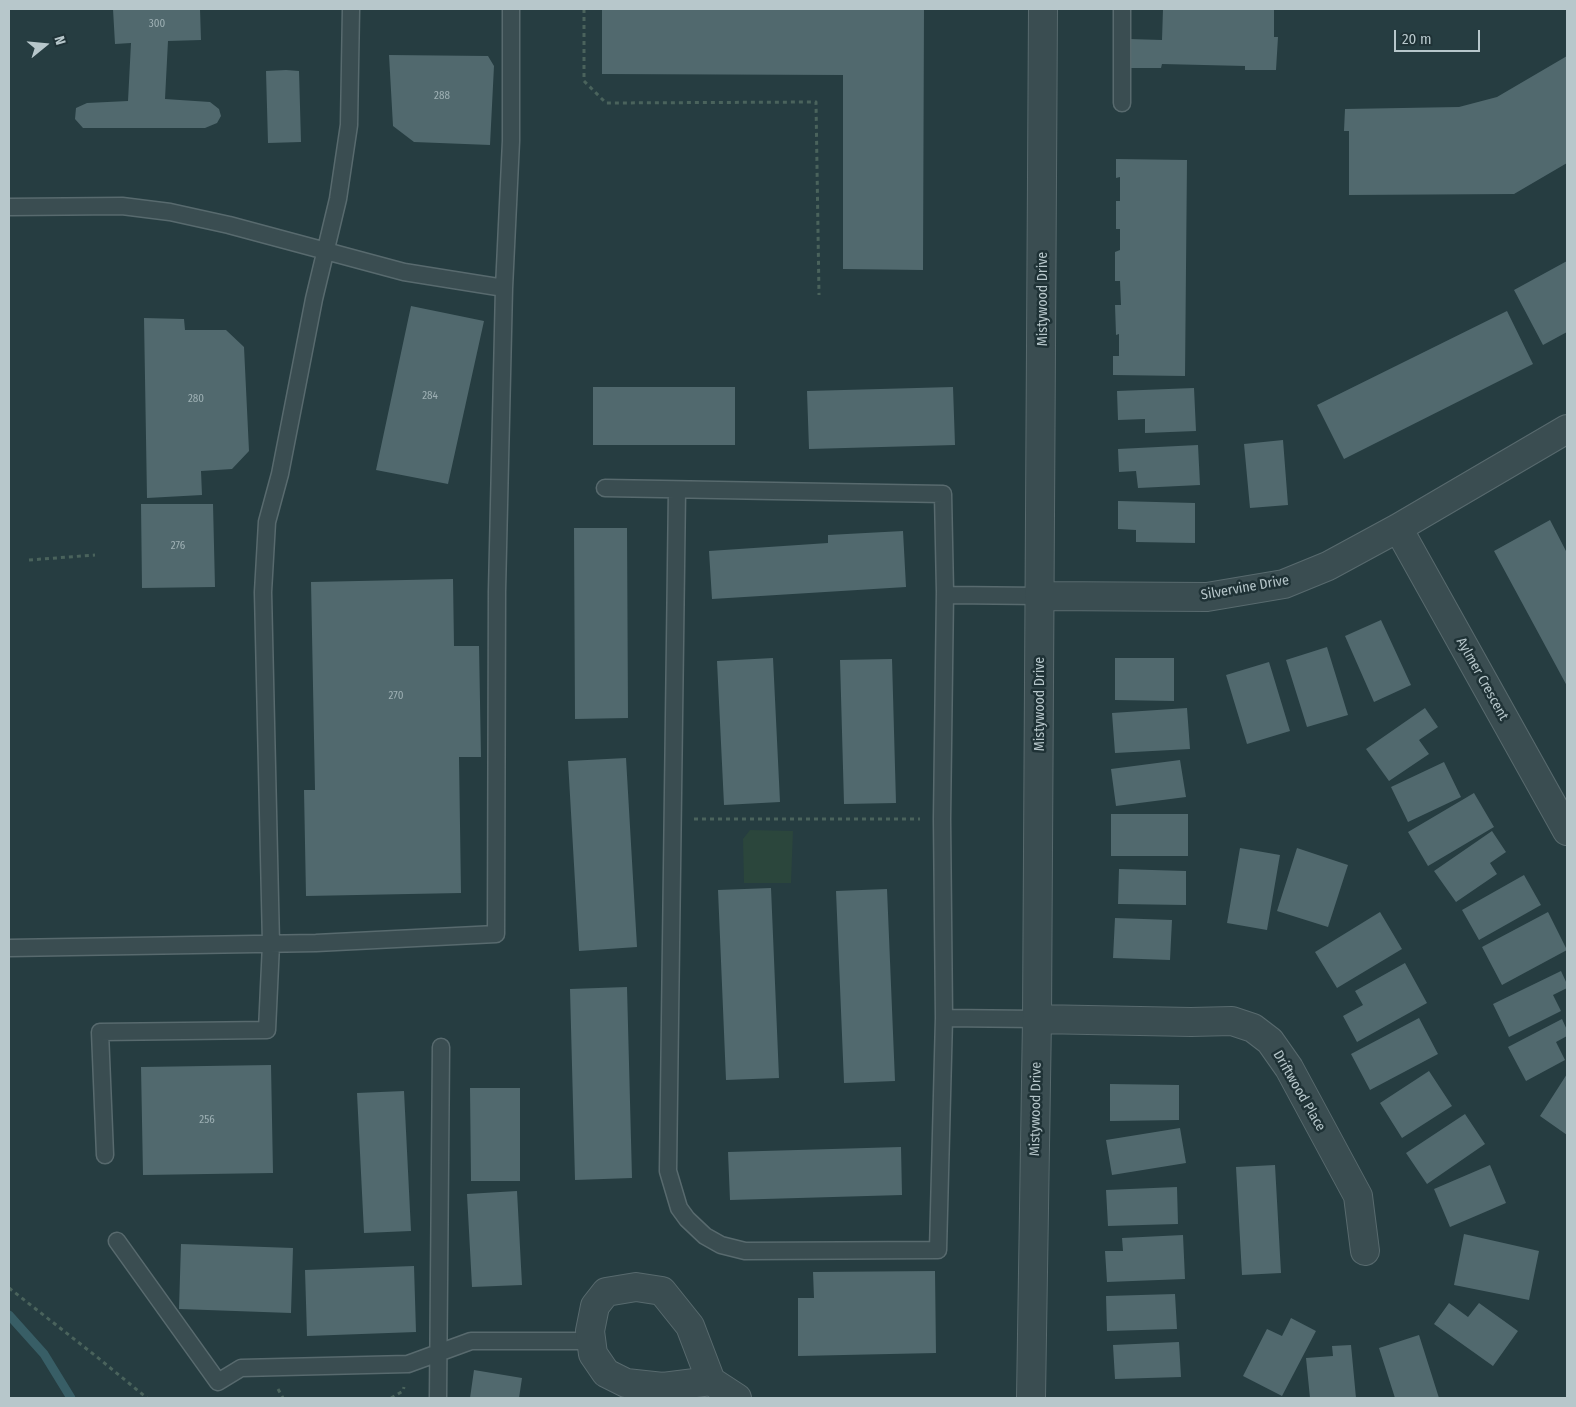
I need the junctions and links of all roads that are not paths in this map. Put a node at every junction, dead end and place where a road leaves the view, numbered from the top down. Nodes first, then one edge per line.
1 (351, 9) edge
2 (511, 9) edge
3 (1043, 9) edge
4 (1122, 9) edge
5 (1122, 103) dead end
6 (9, 207) edge
7 (325, 251) junction
8 (504, 288) junction
9 (1567, 429) edge
10 (605, 488) dead end
11 (677, 490) junction
12 (1398, 528) junction
13 (945, 592) junction
14 (1040, 596) junction
15 (1567, 830) edge
16 (271, 944) junction
17 (9, 948) edge
18 (944, 1018) junction
19 (1037, 1019) junction
20 (440, 1048) dead end
21 (105, 1155) dead end
22 (117, 1241) dead end
23 (1365, 1251) dead end
24 (592, 1341) junction
25 (439, 1352) junction
26 (711, 1381) junction
27 (438, 1398) edge
28 (738, 1398) edge
29 (1031, 1398) edge

1 - 7 lane
2 - 8 lane
3 - 14 street, Mistywood Drive
4 - 5 lane
6 - 7 lane
7 - 8 lane
7 - 16 lane
8 - 16 lane
9 - 12 street, Silvervine Drive
10 - 11 lane
11 - 13 lane
11 - 18 lane
12 - 14 street, Silvervine Drive
12 - 15 street, Aylmer Crescent
13 - 14 lane, Silvervine Drive
13 - 18 lane
14 - 19 street, Mistywood Drive
16 - 17 lane
16 - 21 lane
18 - 19 lane
19 - 23 street, Driftwood Place
19 - 29 street, Mistywood Drive
20 - 25 lane
22 - 25 lane
24 - 25 lane
24 - 26 street
24 - 26 street
25 - 27 lane
26 - 28 street

